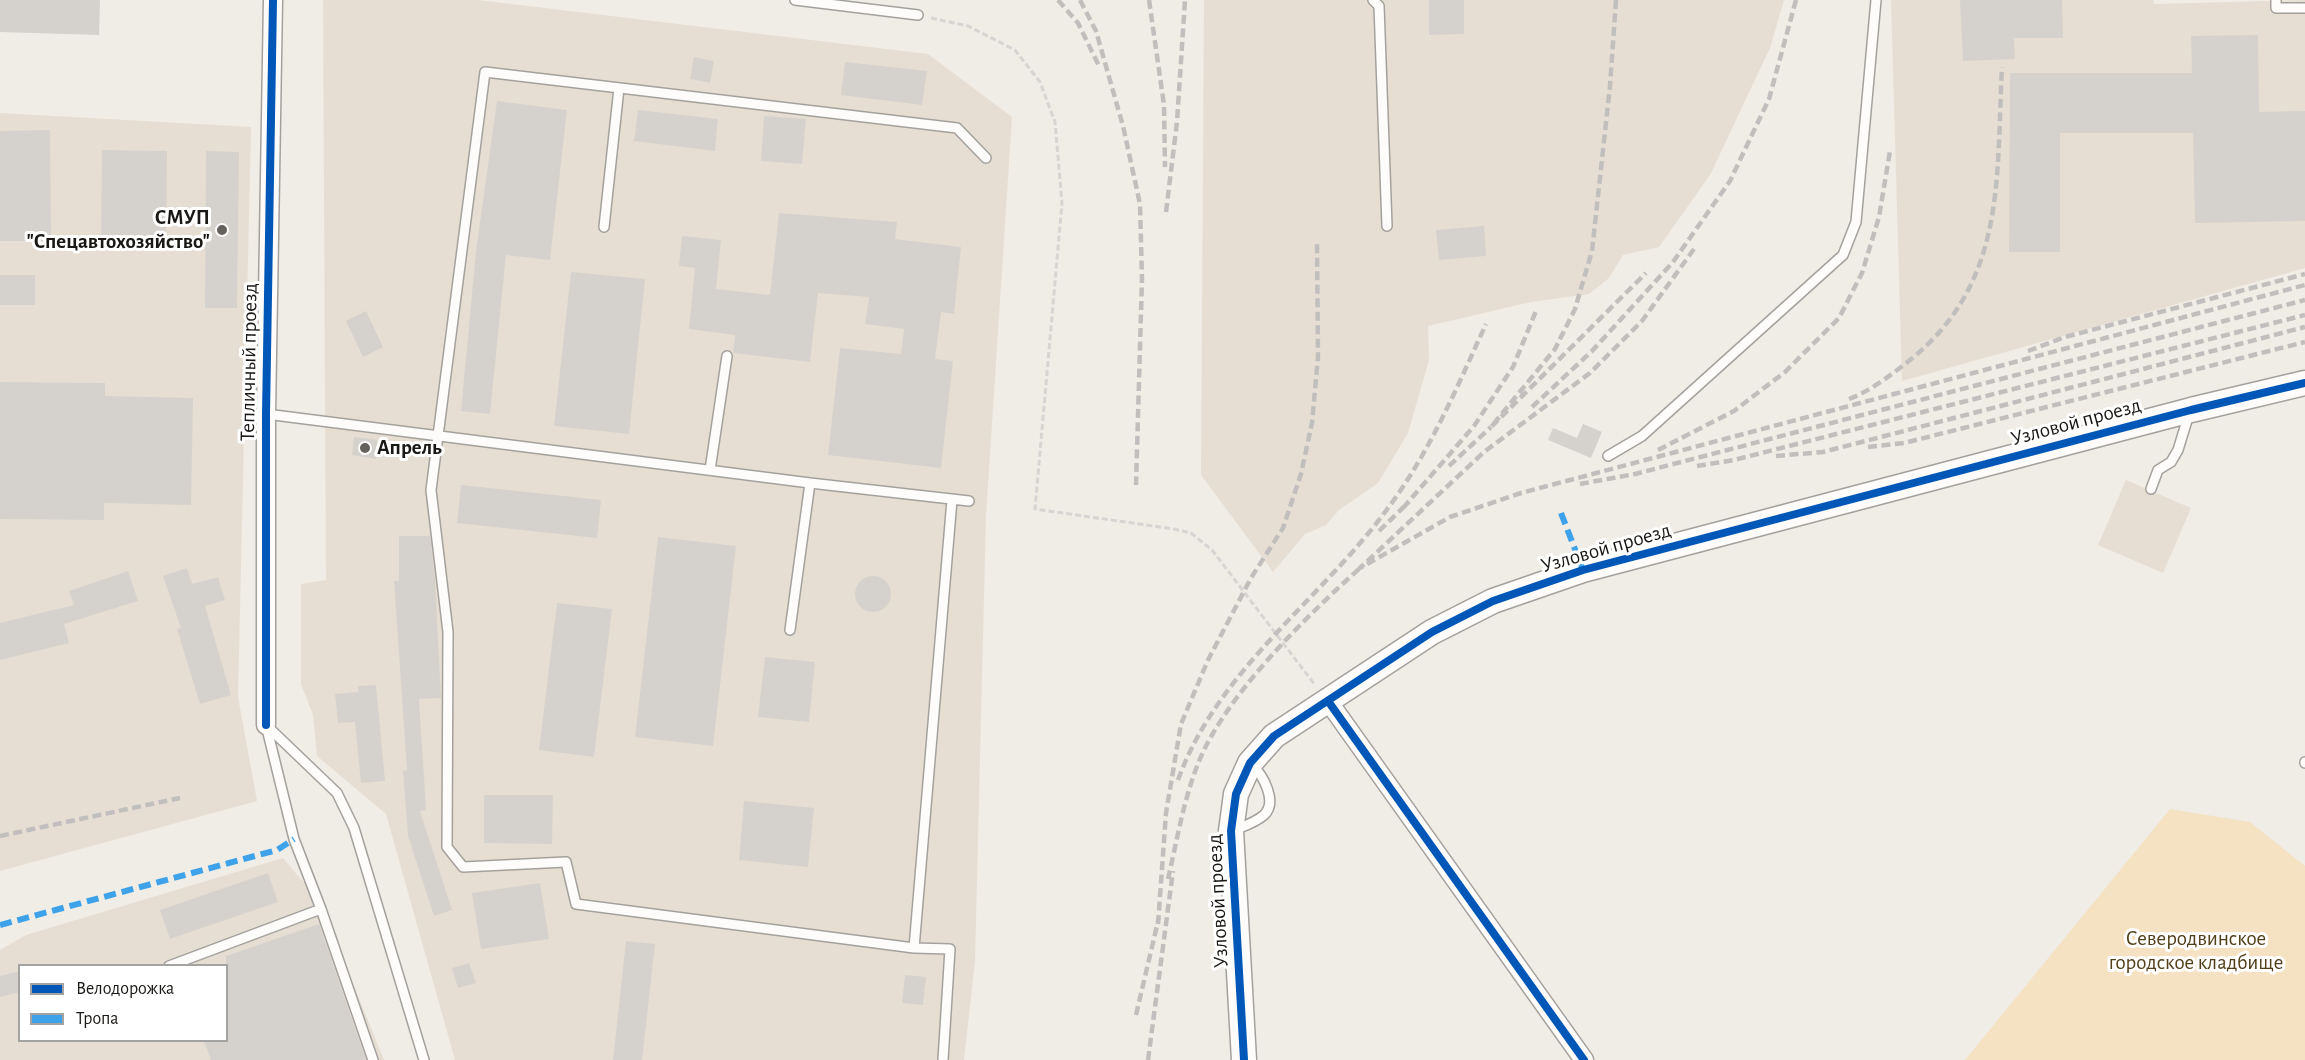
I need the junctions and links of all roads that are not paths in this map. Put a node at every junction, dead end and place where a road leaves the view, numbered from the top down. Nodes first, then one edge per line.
1 (273, 0) edge
2 (795, 0) edge
3 (1373, 0) edge
4 (1876, 0) edge
5 (2276, 0) edge
6 (2305, 8) edge
7 (918, 15) road end
8 (619, 88) junction
9 (986, 158) dead end
10 (1387, 226) dead end
11 (604, 227) dead end
12 (727, 356) dead end
13 (2301, 385) edge
14 (2190, 410) junction
15 (266, 414) junction
16 (437, 435) junction
17 (1608, 456) dead end
18 (710, 470) junction
19 (810, 483) junction
20 (2151, 489) dead end
21 (952, 500) junction
22 (969, 501) dead end
23 (790, 630) dead end
24 (1328, 700) junction
25 (266, 725) junction
26 (1250, 764) junction
27 (1232, 831) junction
28 (321, 909) junction
29 (914, 948) junction
30 (174, 964) edge
31 (373, 1060) edge
32 (424, 1060) edge
33 (943, 1060) edge
34 (1244, 1060) edge
35 (1584, 1060) edge

1 - 15 street, Тепличный проезд
2 - 7 lane
3 - 10 lane
4 - 17 lane
5 - 6 lane
8 - 9 lane
8 - 11 lane
8 - 16 lane
12 - 18 lane
13 - 14 street, Узловой проезд
14 - 20 lane
14 - 24 street, Узловой проезд
15 - 16 lane
15 - 25 street, Тепличный проезд
16 - 18 lane
16 - 29 lane
18 - 19 lane
19 - 21 lane
19 - 23 lane
21 - 22 lane
21 - 29 lane
24 - 26 street, Узловой проезд
24 - 35 street
25 - 28 lane
25 - 32 lane
26 - 27 street, Узловой проезд
26 - 27 lane
27 - 34 street, Узловой проезд
28 - 30 lane
28 - 31 lane
29 - 33 lane

